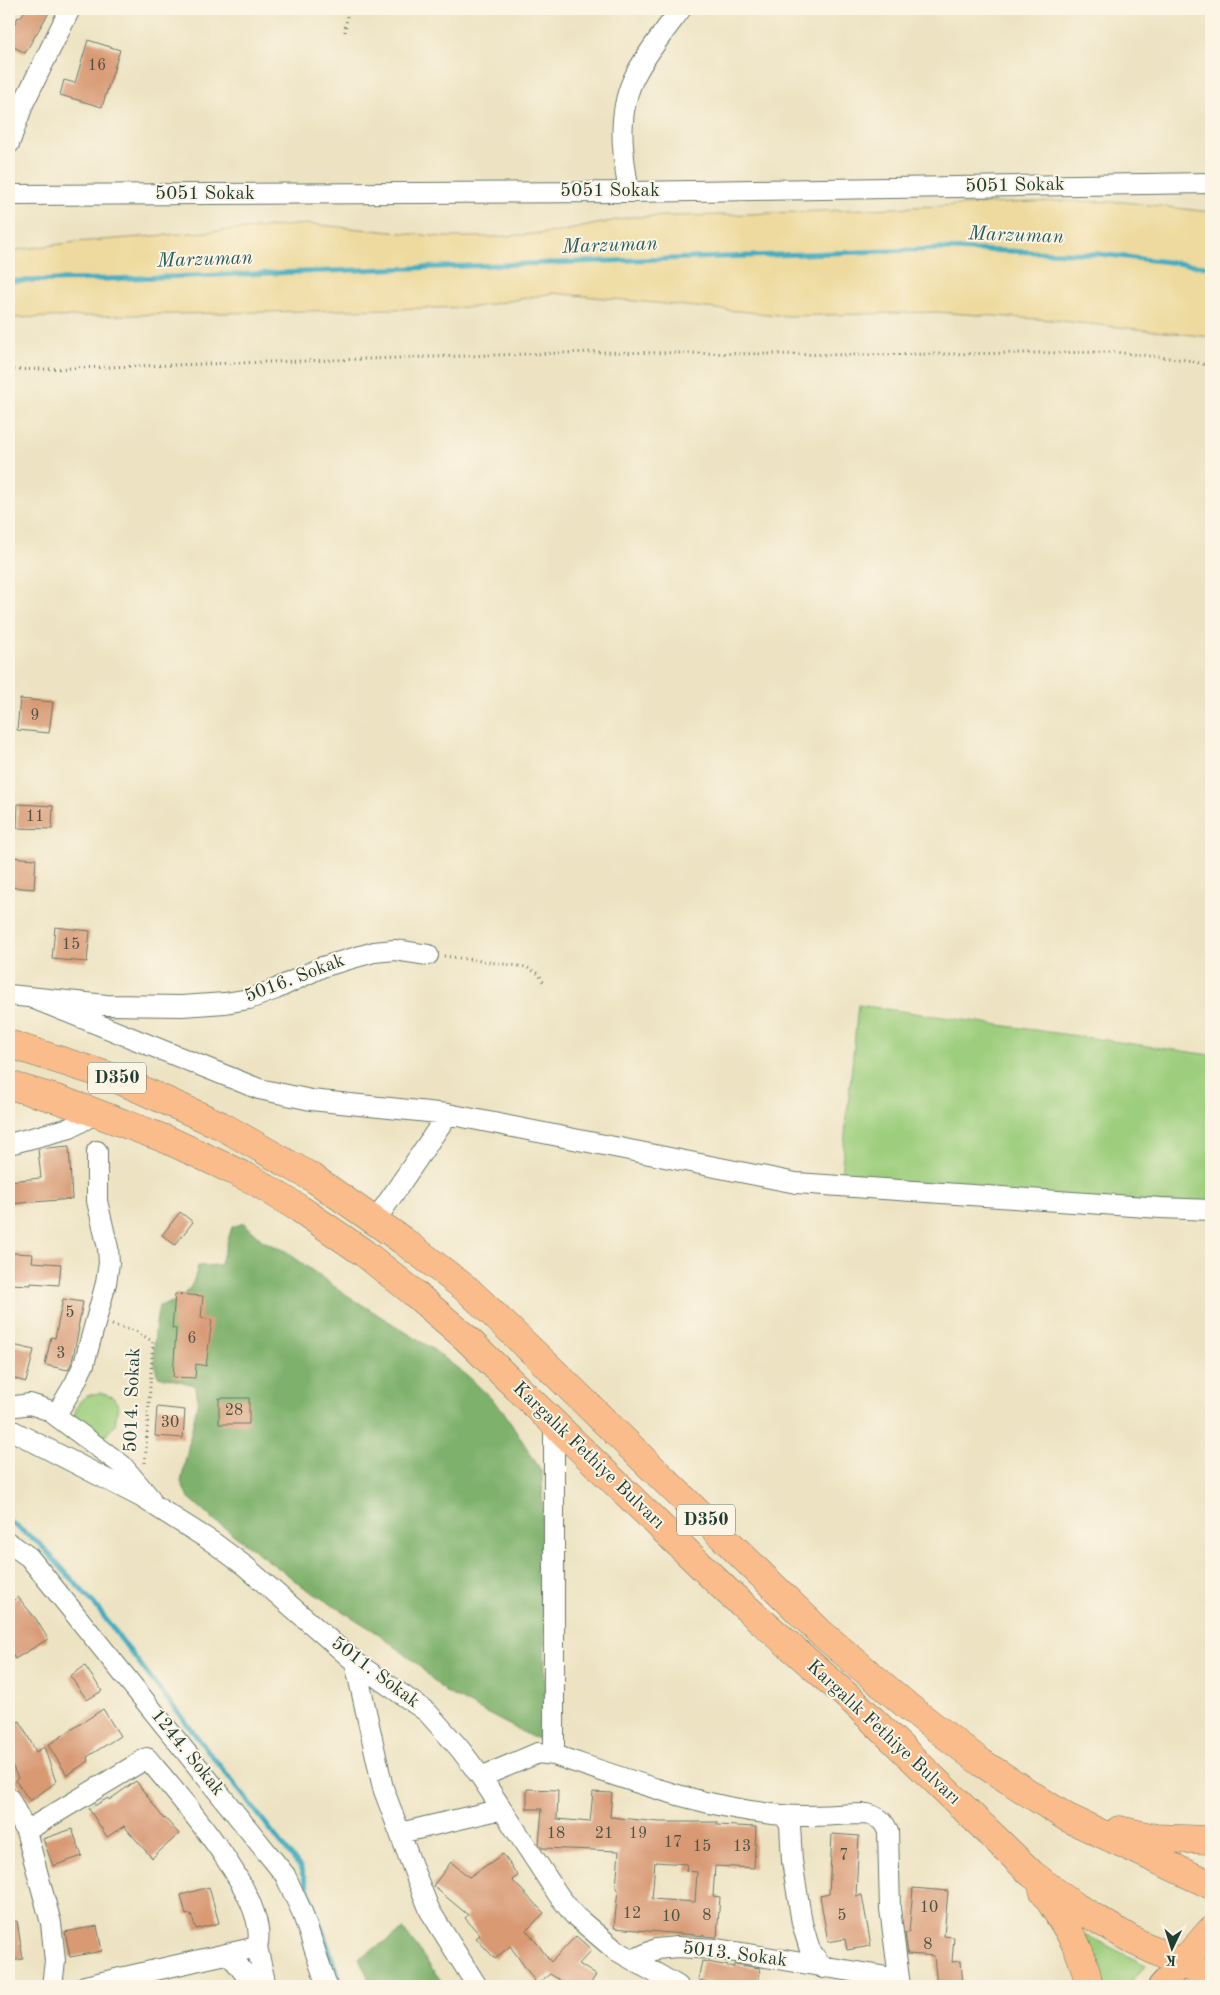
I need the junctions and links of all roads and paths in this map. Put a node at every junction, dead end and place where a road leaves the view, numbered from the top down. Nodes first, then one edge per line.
1 (70, 9) edge
2 (348, 9) edge
3 (680, 9) edge
4 (345, 32) dead end
5 (9, 144) edge
6 (1211, 183) edge
7 (629, 192) junction
8 (9, 195) edge
9 (1211, 366) edge
10 (9, 370) edge
11 (428, 954) joint
12 (543, 982) dead end
13 (9, 995) edge
14 (32, 998) junction
15 (9, 1044) edge
16 (9, 1085) edge
17 (96, 1113) junction
18 (448, 1114) junction
19 (9, 1144) edge
20 (97, 1151) dead end
21 (1211, 1210) edge
22 (375, 1221) junction
23 (96, 1321) junction
24 (9, 1407) edge
25 (56, 1415) junction
26 (554, 1424) junction
27 (9, 1429) edge
28 (143, 1489) junction
29 (155, 1505) junction
30 (9, 1543) edge
31 (355, 1662) junction
32 (554, 1755) junction
33 (481, 1778) junction
34 (9, 1798) edge
35 (502, 1809) junction
36 (784, 1815) junction
37 (1066, 1817) junction
38 (26, 1831) junction
39 (400, 1833) junction
40 (1211, 1840) edge
41 (1032, 1874) junction
42 (1211, 1885) edge
43 (1211, 1930) edge
44 (257, 1947) junction
45 (227, 1955) junction
46 (633, 1960) junction
47 (1181, 1964) junction
48 (823, 1968) junction
49 (1211, 1977) edge
50 (899, 1982) edge
51 (52, 1986) edge
52 (85, 1986) edge
53 (254, 1986) edge
54 (266, 1986) edge
55 (327, 1986) edge
56 (477, 1986) edge
57 (678, 1986) edge
58 (1089, 1986) edge
59 (1161, 1986) edge

1 - 5 street
2 - 4 path
3 - 7 street
6 - 7 street, 5051 Sokak
7 - 8 street, 5051 Sokak
9 - 10 path
11 - 12 path
11 - 14 street, 5016. Sokak
13 - 14 street, 5016. Sokak
14 - 18 street
15 - 22 highway, Kargalık Fethiye Bulvarı / D350
16 - 17 highway, Kargalık Fethiye Bulvarı / D350
17 - 19 street
17 - 26 highway, Kargalık Fethiye Bulvarı / D350
18 - 21 street
18 - 22 street
20 - 23 street
22 - 37 highway, Kargalık Fethiye Bulvarı / D350
23 - 25 street
23 - 28 path, 5014. Sokak
24 - 25 street
25 - 28 street
26 - 32 street
26 - 41 highway, Kargalık Fethiye Bulvarı / D350
27 - 29 street, 5011. Sokak
28 - 29 street
29 - 31 street, 5011. Sokak
30 - 55 street, 1244. Sokak
31 - 33 street, 5011. Sokak
31 - 39 street
32 - 33 street
32 - 36 street
33 - 35 street, 5011. Sokak
34 - 38 street
35 - 39 street
35 - 46 street, 5011. Sokak
36 - 48 street
36 - 50 street
37 - 40 highway
37 - 42 highway, Kargalık Fethiye Bulvarı / D350
38 - 44 street
38 - 51 street
39 - 56 street
41 - 47 highway, Kargalık Fethiye Bulvarı / D350
41 - 58 highway
43 - 47 highway
44 - 45 street
44 - 54 street
45 - 52 street
45 - 53 street
46 - 48 street, 5013. Sokak
46 - 57 street, 5011. Sokak
47 - 49 highway, Kargalık Fethiye Bulvarı / D350
47 - 59 main road
48 - 50 street, 5013. Sokak

